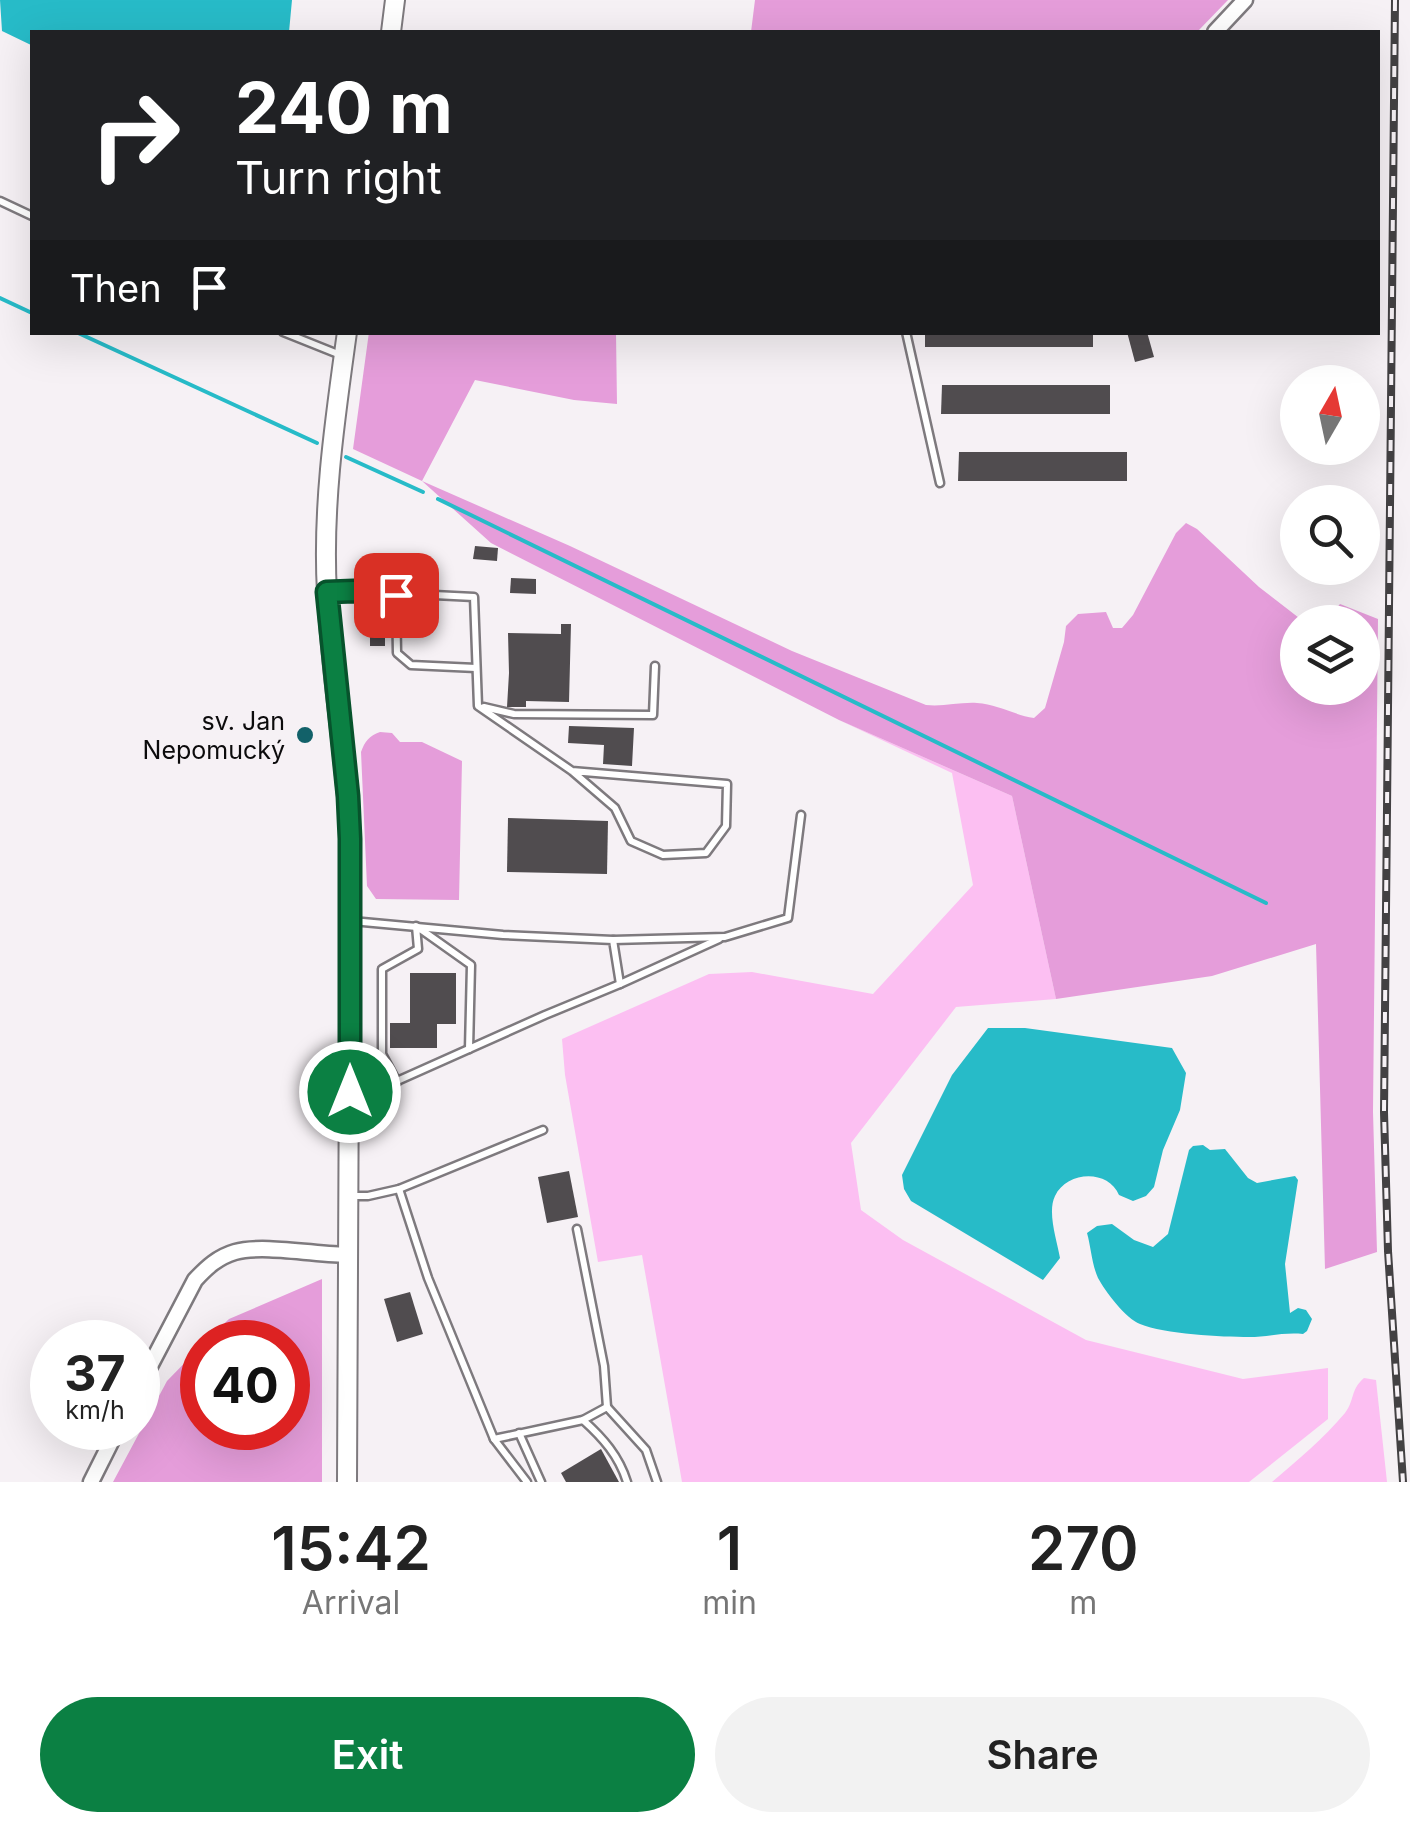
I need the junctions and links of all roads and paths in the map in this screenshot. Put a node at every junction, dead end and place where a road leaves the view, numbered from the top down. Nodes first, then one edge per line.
1 (395, 0) edge
2 (1246, 0) edge
3 (390, 30) edge
4 (1217, 30) edge
5 (0, 201) edge
6 (30, 215) edge
7 (290, 335) edge
8 (347, 335) edge
9 (907, 335) edge
10 (344, 356) junction
11 (940, 483) dead end
12 (327, 592) junction
13 (396, 595) junction
14 (655, 666) dead end
15 (476, 668) junction
16 (478, 706) junction
17 (572, 772) junction
18 (801, 815) dead end
19 (351, 921) junction
20 (416, 926) junction
21 (725, 936) junction
22 (613, 940) junction
23 (620, 984) junction
24 (469, 1050) junction
25 (397, 1082) junction
26 (350, 1092) junction
27 (543, 1130) dead end
28 (399, 1189) junction
29 (349, 1196) junction
30 (577, 1229) dead end
31 (349, 1255) junction
32 (160, 1346) edge
33 (607, 1408) junction
34 (583, 1420) junction
35 (519, 1434) junction
36 (494, 1439) junction
37 (107, 1450) edge
38 (91, 1482) edge
39 (348, 1482) edge
40 (526, 1482) edge
41 (541, 1482) edge
42 (627, 1482) edge
43 (658, 1482) edge

1 - 3 street
2 - 4 street
5 - 6 lane
7 - 10 lane
8 - 10 street
9 - 11 lane
10 - 12 street
12 - 13 lane
12 - 19 street
13 - 15 lane
13 - 15 lane
14 - 16 lane
15 - 16 lane
16 - 17 lane
17 - 17 lane
18 - 21 lane
19 - 20 lane
19 - 26 street
20 - 22 lane
20 - 24 lane
20 - 25 lane
21 - 22 lane
21 - 23 lane
22 - 23 lane
23 - 24 lane
24 - 25 lane
25 - 26 lane
26 - 29 street
27 - 28 lane
28 - 29 lane
28 - 36 lane
29 - 31 street
30 - 33 lane
31 - 32 street
31 - 39 street
33 - 34 lane
33 - 43 lane
34 - 35 lane
34 - 42 lane
35 - 36 lane
35 - 41 lane
36 - 40 lane
37 - 38 street

